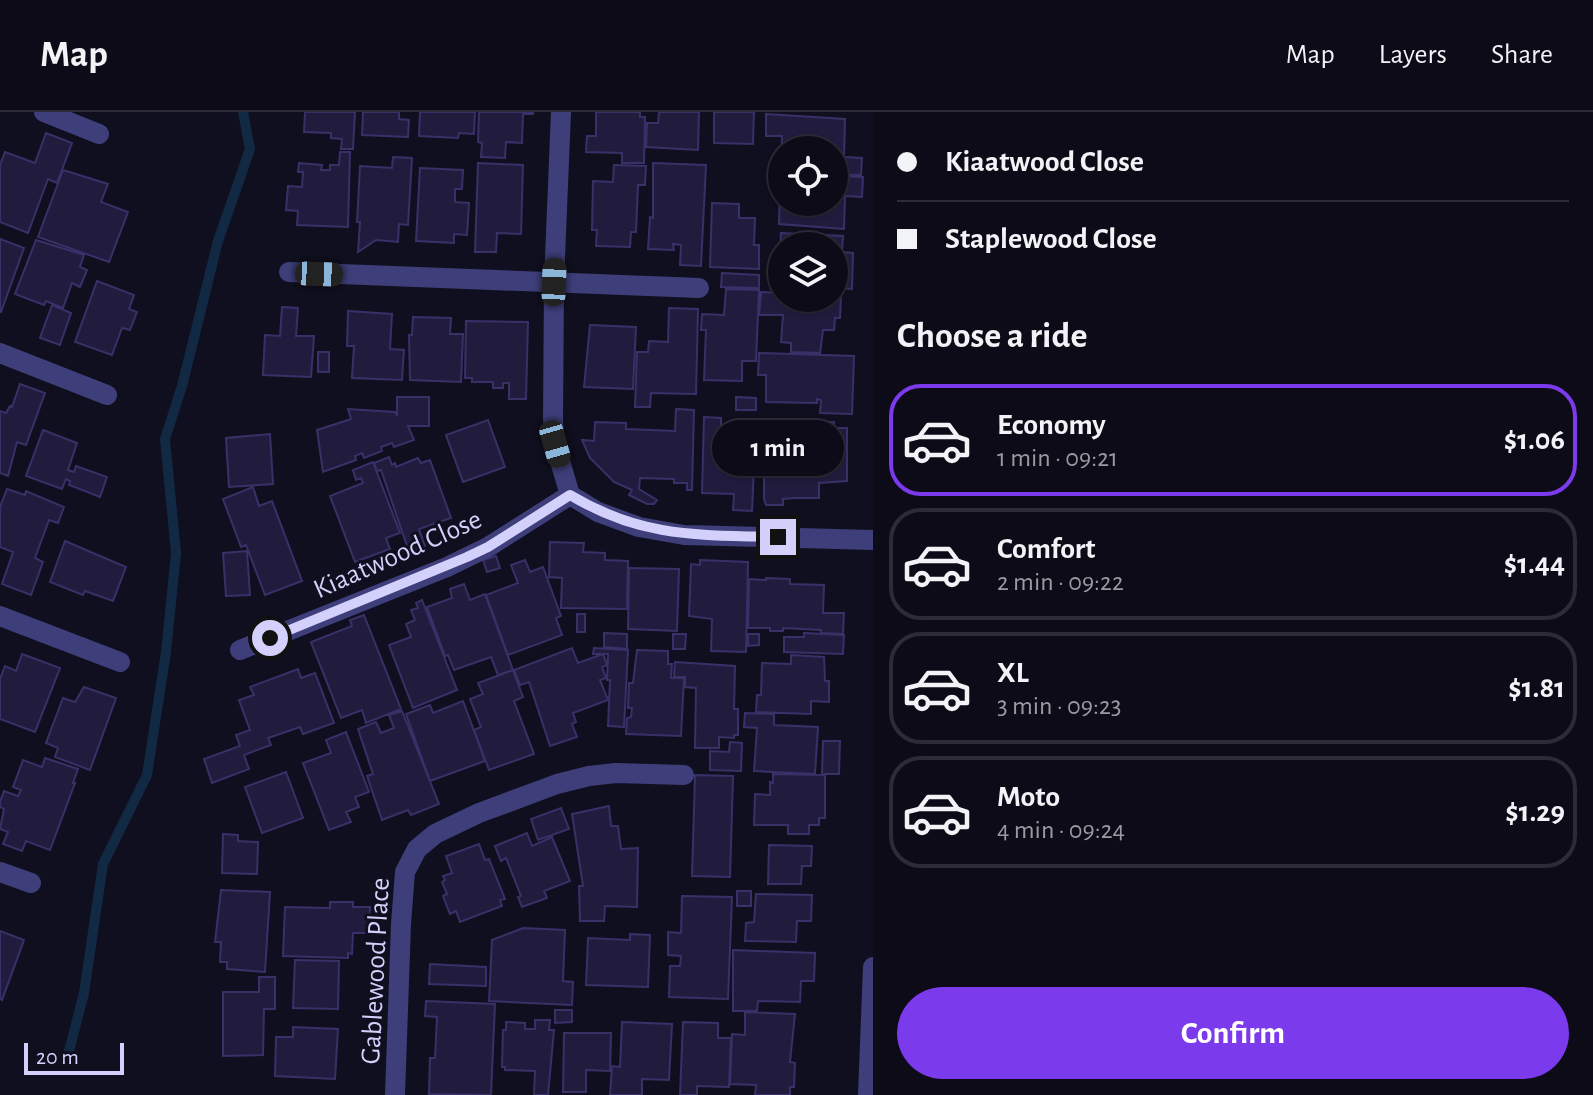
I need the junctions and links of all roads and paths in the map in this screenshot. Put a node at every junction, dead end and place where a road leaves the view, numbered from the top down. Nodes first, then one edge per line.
1 (44, 112) edge
2 (561, 112) edge
3 (99, 134) dead end
4 (289, 272) dead end
5 (554, 282) junction
6 (699, 288) dead end
7 (0, 353) edge
8 (107, 395) dead end
9 (570, 495) junction
10 (873, 540) edge
11 (0, 616) edge
12 (240, 650) dead end
13 (120, 662) dead end
14 (684, 775) dead end
15 (0, 872) edge
16 (31, 883) dead end
17 (873, 967) edge
18 (395, 1095) edge
19 (868, 1095) edge

1 - 3 street
2 - 5 street
4 - 5 street
5 - 6 street
5 - 9 street
7 - 8 street
9 - 10 street
9 - 12 street, Kiaatwood Close
11 - 13 street
14 - 18 street, Gablewood Place
15 - 16 street
17 - 19 street

